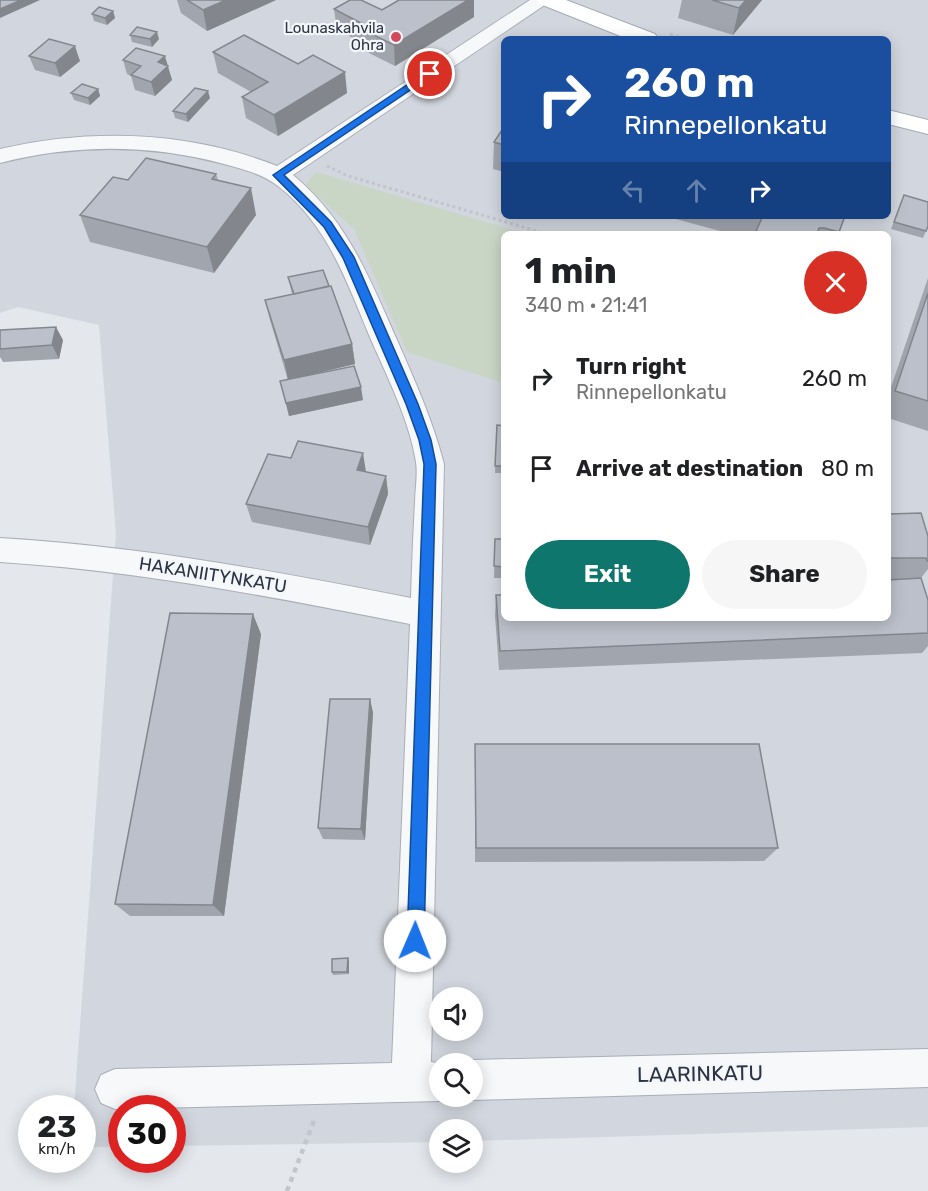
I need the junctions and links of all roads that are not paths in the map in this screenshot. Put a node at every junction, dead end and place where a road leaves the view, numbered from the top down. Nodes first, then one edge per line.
1 (545, 0) edge
2 (639, 36) edge
3 (891, 118) edge
4 (928, 127) edge
5 (0, 156) edge
6 (278, 175) junction
7 (0, 550) edge
8 (424, 614) junction
9 (928, 1068) edge
10 (483, 1080) edge
11 (425, 1081) edge
12 (115, 1089) dead end

1 - 2 main road
1 - 6 street
3 - 4 main road
5 - 6 street
6 - 8 street
7 - 8 street, HAKANIITYNKATU
8 - 11 street
9 - 10 street, LAARINKATU
11 - 12 street

